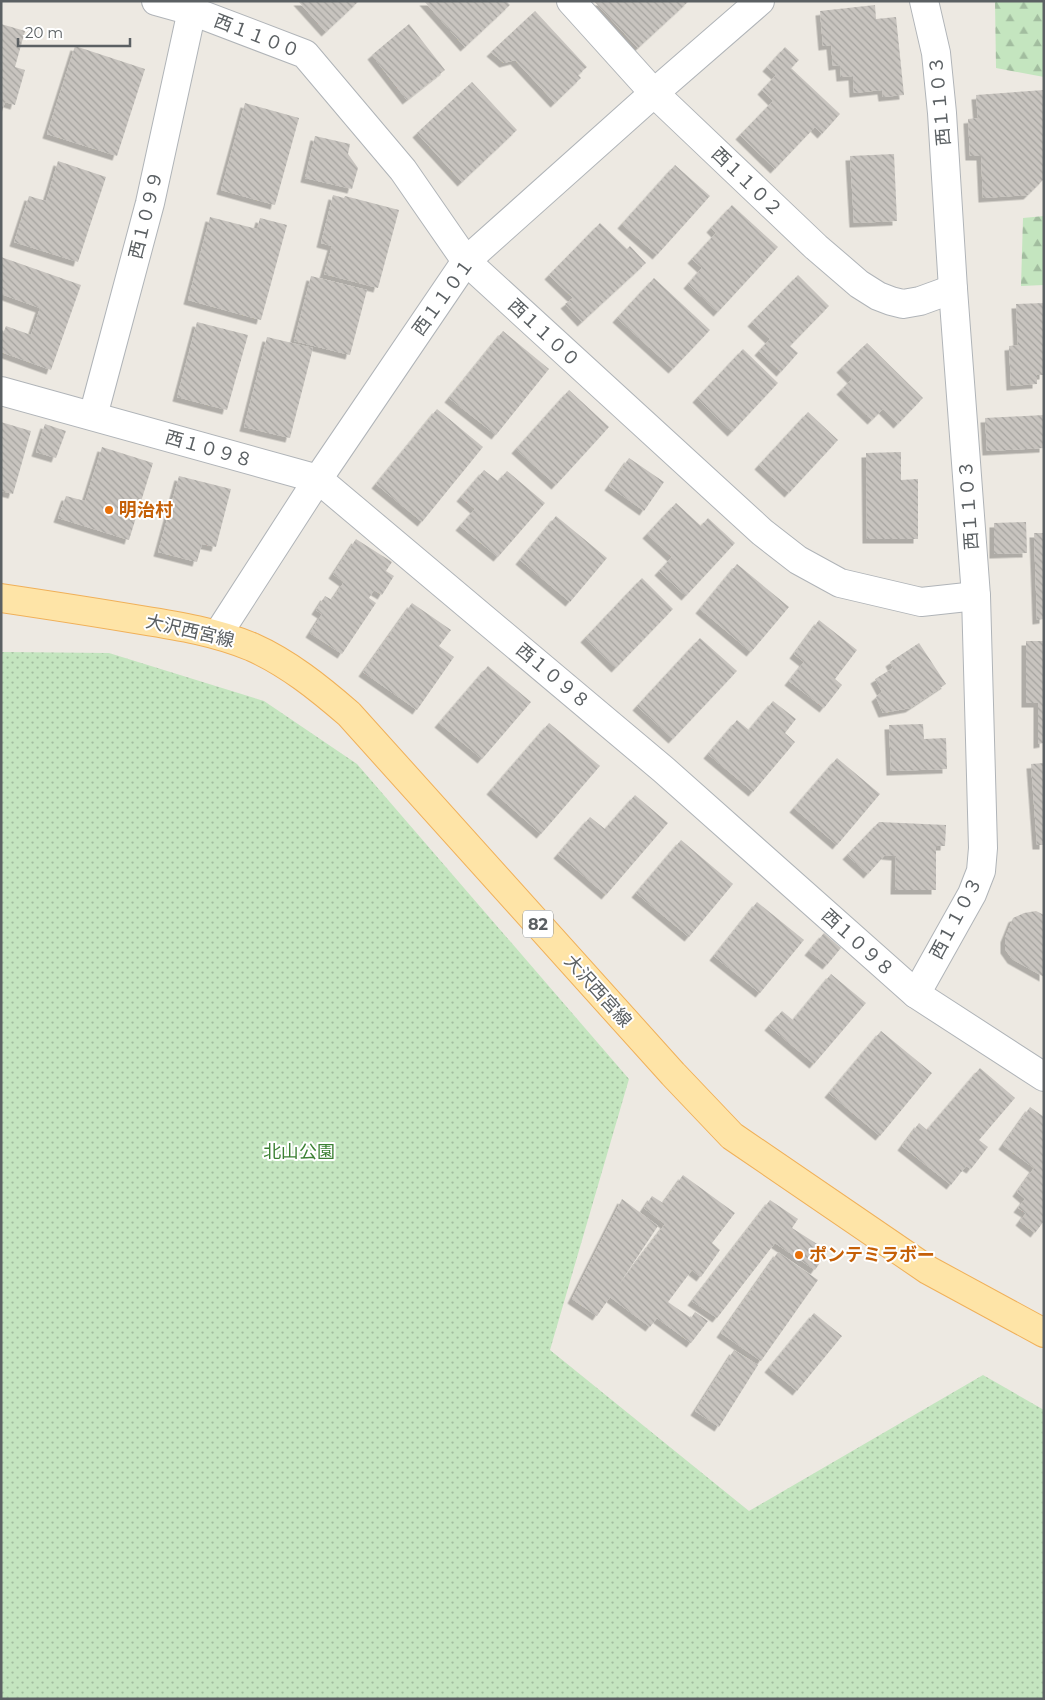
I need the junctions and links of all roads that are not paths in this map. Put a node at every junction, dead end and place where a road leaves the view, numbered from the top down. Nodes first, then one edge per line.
1 (156, 1) edge
2 (572, 1) edge
3 (760, 1) edge
4 (924, 1) edge
5 (193, 6) edge
6 (654, 93) junction
7 (466, 261) junction
8 (953, 289) junction
9 (1, 391) edge
10 (92, 416) junction
11 (318, 479) junction
12 (976, 596) junction
13 (1, 598) edge
14 (218, 634) junction
15 (916, 994) junction
16 (1044, 1077) edge
17 (1044, 1333) edge

1 - 5 street, 西１１００
2 - 6 street, 西１１０２
3 - 6 street, 西１１０１
4 - 8 street, 西１１０３
5 - 7 street, 西１１００
5 - 10 street, 西１０９９
6 - 7 street, 西１１０１
6 - 8 street, 西１１０２
7 - 11 street, 西１１０１
7 - 12 street, 西１１００
8 - 12 street, 西１１０３
9 - 10 street, 西１０９８
10 - 11 street, 西１０９８
11 - 14 street, 西１１０１
11 - 15 street, 西１０９８
12 - 15 street, 西１１０３
13 - 14 main road, 大沢西宮線 / 82
14 - 17 main road, 大沢西宮線 / 82
15 - 16 street, 西１０９８

